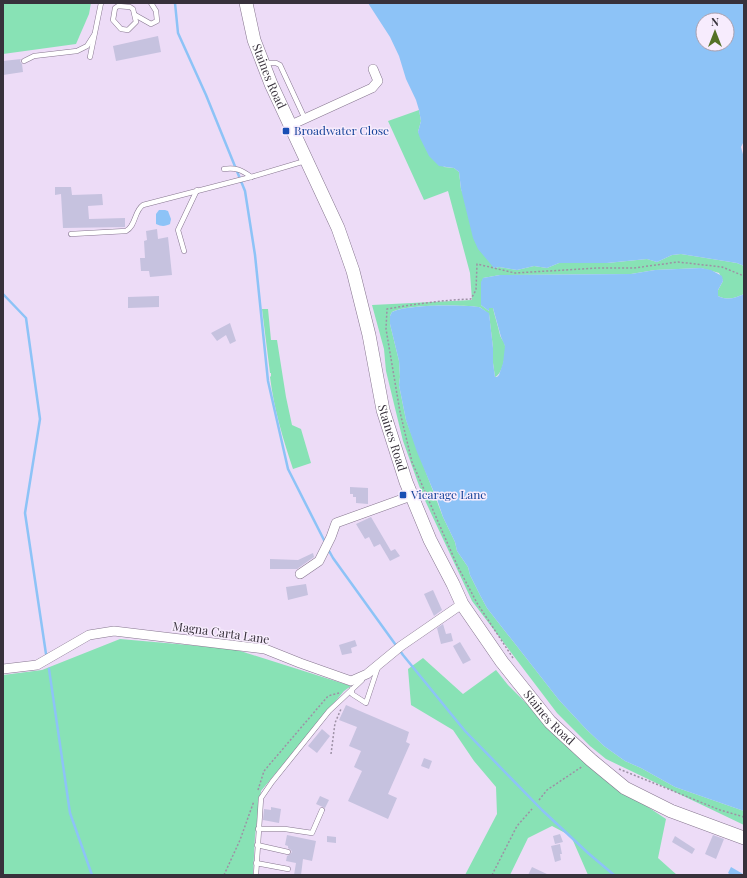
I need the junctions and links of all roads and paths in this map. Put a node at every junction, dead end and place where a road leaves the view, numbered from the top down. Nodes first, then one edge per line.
1 (101, 3) edge
2 (151, 3) edge
3 (246, 3) edge
4 (117, 4) edge
5 (135, 15) junction
6 (94, 35) junction
7 (90, 57) dead end
8 (24, 61) dead end
9 (263, 63) junction
10 (373, 69) dead end
11 (305, 119) junction
12 (291, 125) junction
13 (307, 160) junction
14 (224, 169) dead end
15 (251, 176) junction
16 (197, 190) junction
17 (71, 234) dead end
18 (184, 251) dead end
19 (744, 276) edge
20 (411, 496) junction
21 (300, 574) dead end
22 (462, 604) junction
23 (514, 659) dead end
24 (379, 665) junction
25 (3, 669) edge
26 (367, 674) junction
27 (352, 689) junction
28 (346, 694) junction
29 (331, 754) dead end
30 (590, 760) junction
31 (619, 769) dead end
32 (539, 800) dead end
33 (532, 808) dead end
34 (322, 810) dead end
35 (744, 817) edge
36 (258, 829) junction
37 (744, 838) edge
38 (257, 845) junction
39 (288, 852) dead end
40 (256, 863) junction
41 (288, 869) dead end
42 (256, 875) edge
43 (492, 875) edge

1 - 6 lane
2 - 5 lane
3 - 9 main road, Staines Road
4 - 5 lane
4 - 5 lane
6 - 7 lane
6 - 8 lane
9 - 11 lane
9 - 12 main road, Staines Road
10 - 11 street
11 - 12 street
12 - 13 main road, Staines Road
13 - 15 lane
13 - 20 main road, Staines Road
14 - 15 lane
15 - 16 lane
16 - 17 lane
16 - 18 lane
19 - 23 path
20 - 21 street
20 - 22 main road, Staines Road
22 - 24 street, Magna Carta Lane
22 - 30 main road, Staines Road
24 - 26 street, Magna Carta Lane
24 - 27 lane
25 - 26 street, Magna Carta Lane
26 - 27 lane
27 - 28 lane
28 - 29 path
28 - 36 lane
30 - 32 path
30 - 37 main road, Staines Road
31 - 35 path
33 - 43 path
34 - 36 lane
36 - 38 lane
38 - 39 lane
38 - 40 lane
40 - 41 lane
40 - 42 lane

